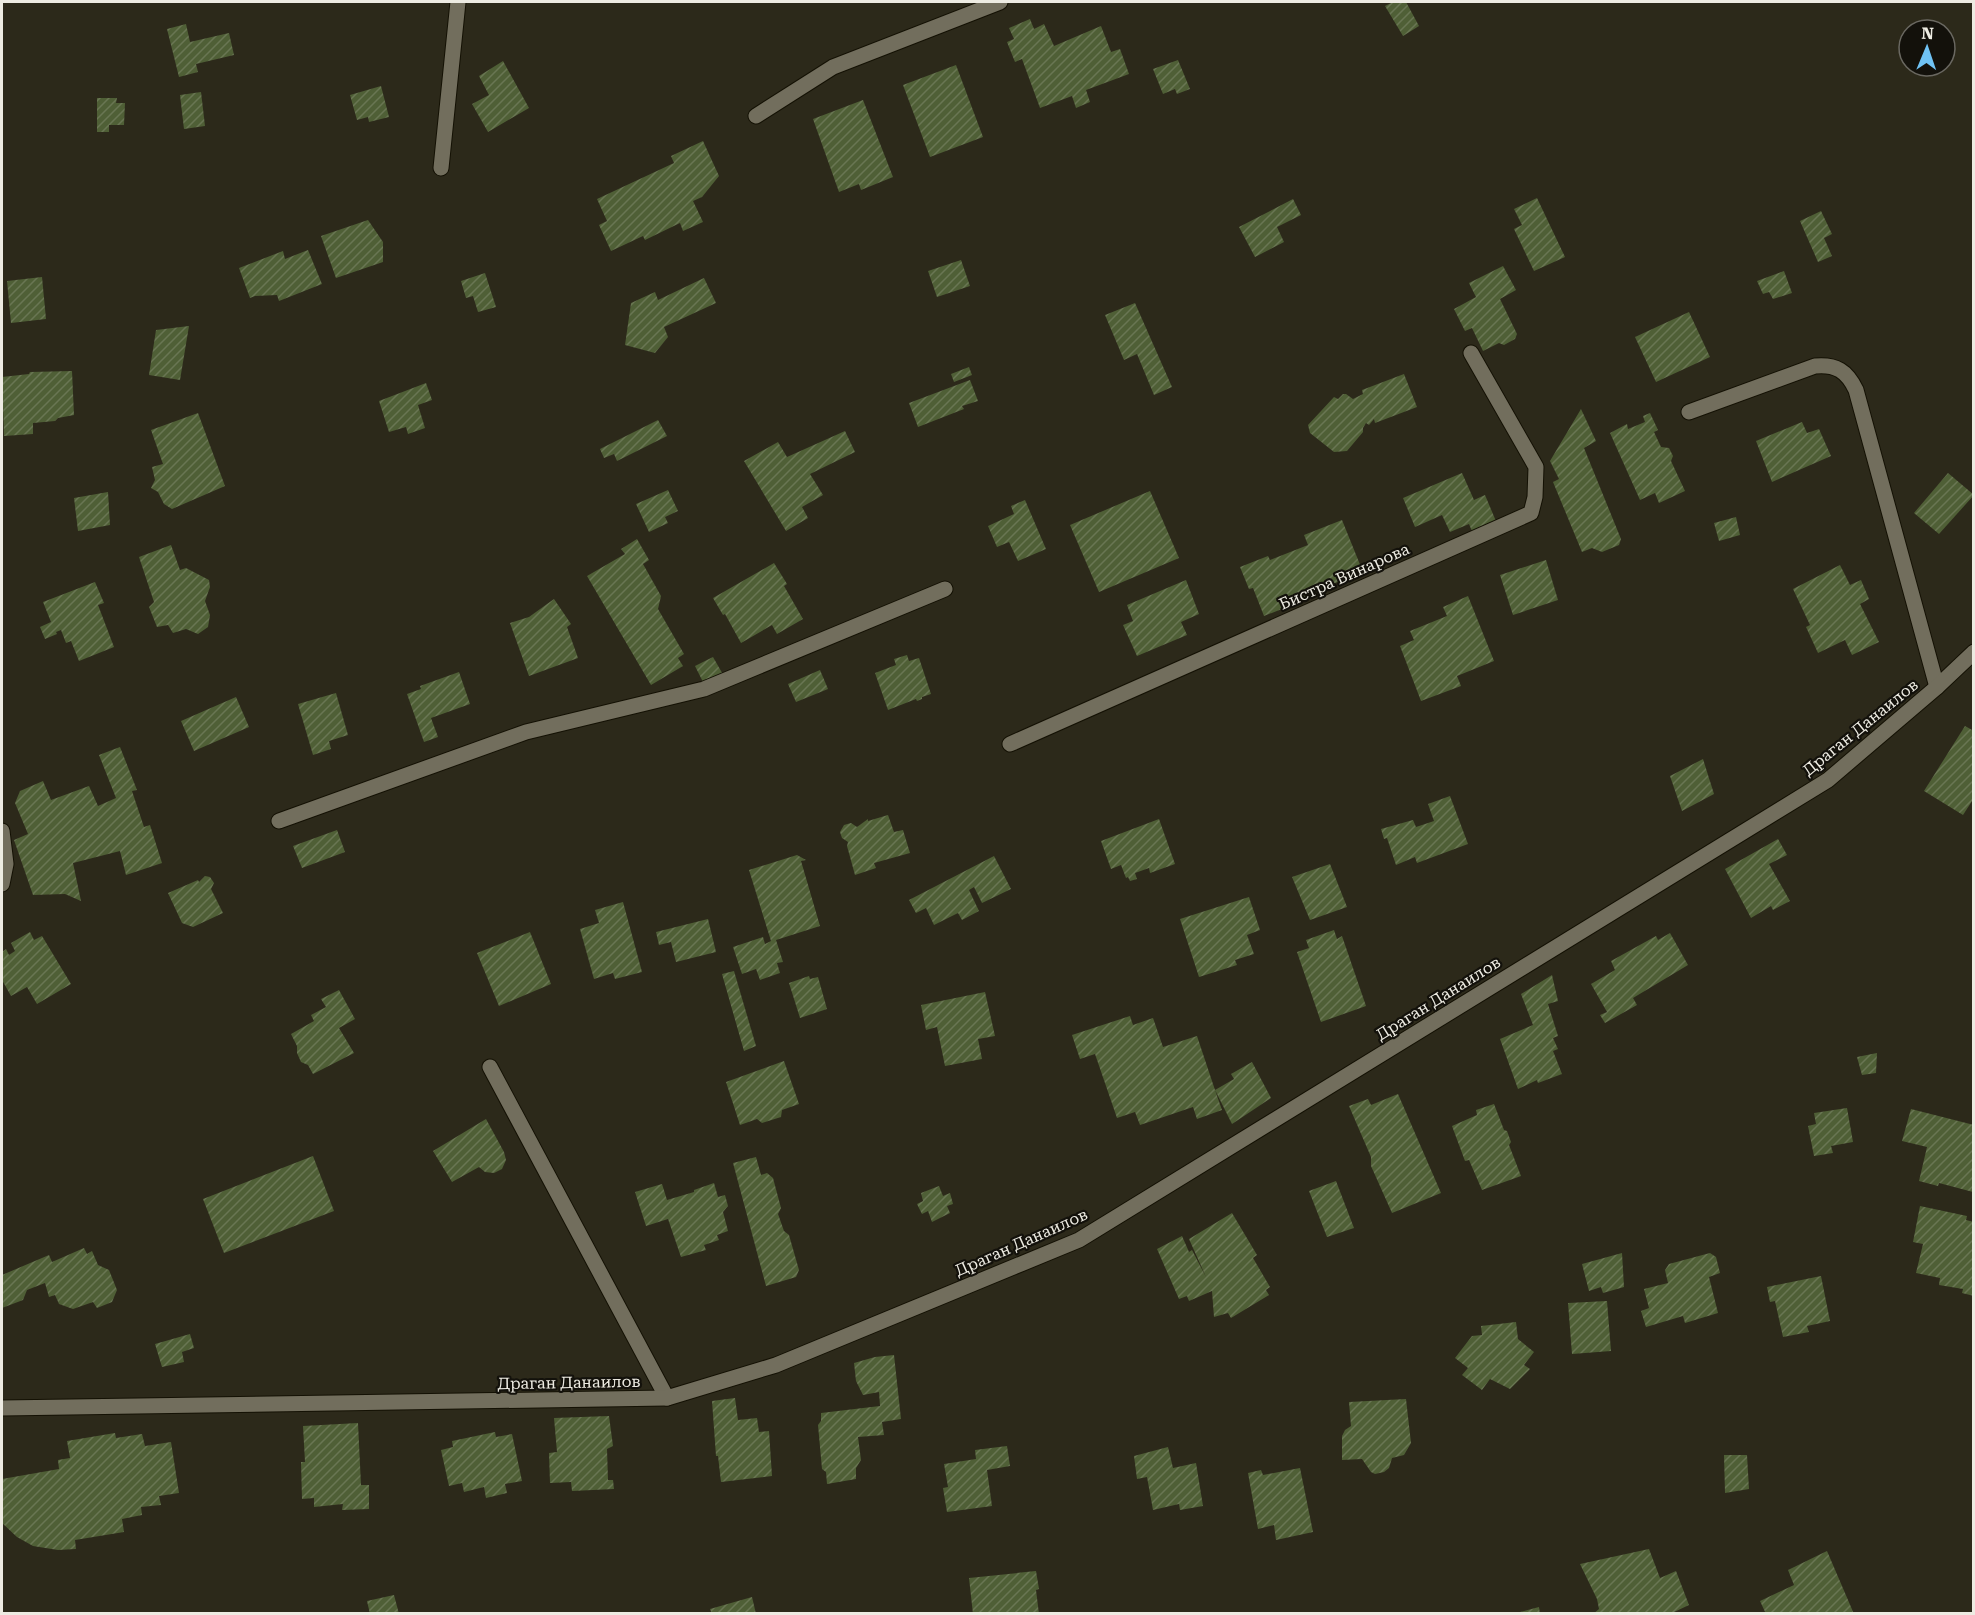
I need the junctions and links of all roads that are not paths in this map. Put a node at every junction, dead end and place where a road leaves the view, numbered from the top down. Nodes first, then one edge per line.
1 (458, 2) edge
2 (1000, 2) edge
3 (756, 116) dead end
4 (441, 168) dead end
5 (1471, 353) dead end
6 (1689, 412) dead end
7 (945, 589) dead end
8 (1974, 652) edge
9 (1937, 687) junction
10 (1010, 744) dead end
11 (279, 821) dead end
12 (2, 831) edge
13 (2, 884) edge
14 (490, 1067) dead end
15 (667, 1398) junction
16 (2, 1408) edge

1 - 4 street
2 - 3 street
5 - 10 street, Бистра Винарова
6 - 9 street
7 - 11 street
8 - 9 street, Драган Данаилов
9 - 15 street, Драган Данаилов
12 - 13 street
14 - 15 street
15 - 16 street, Драган Данаилов

